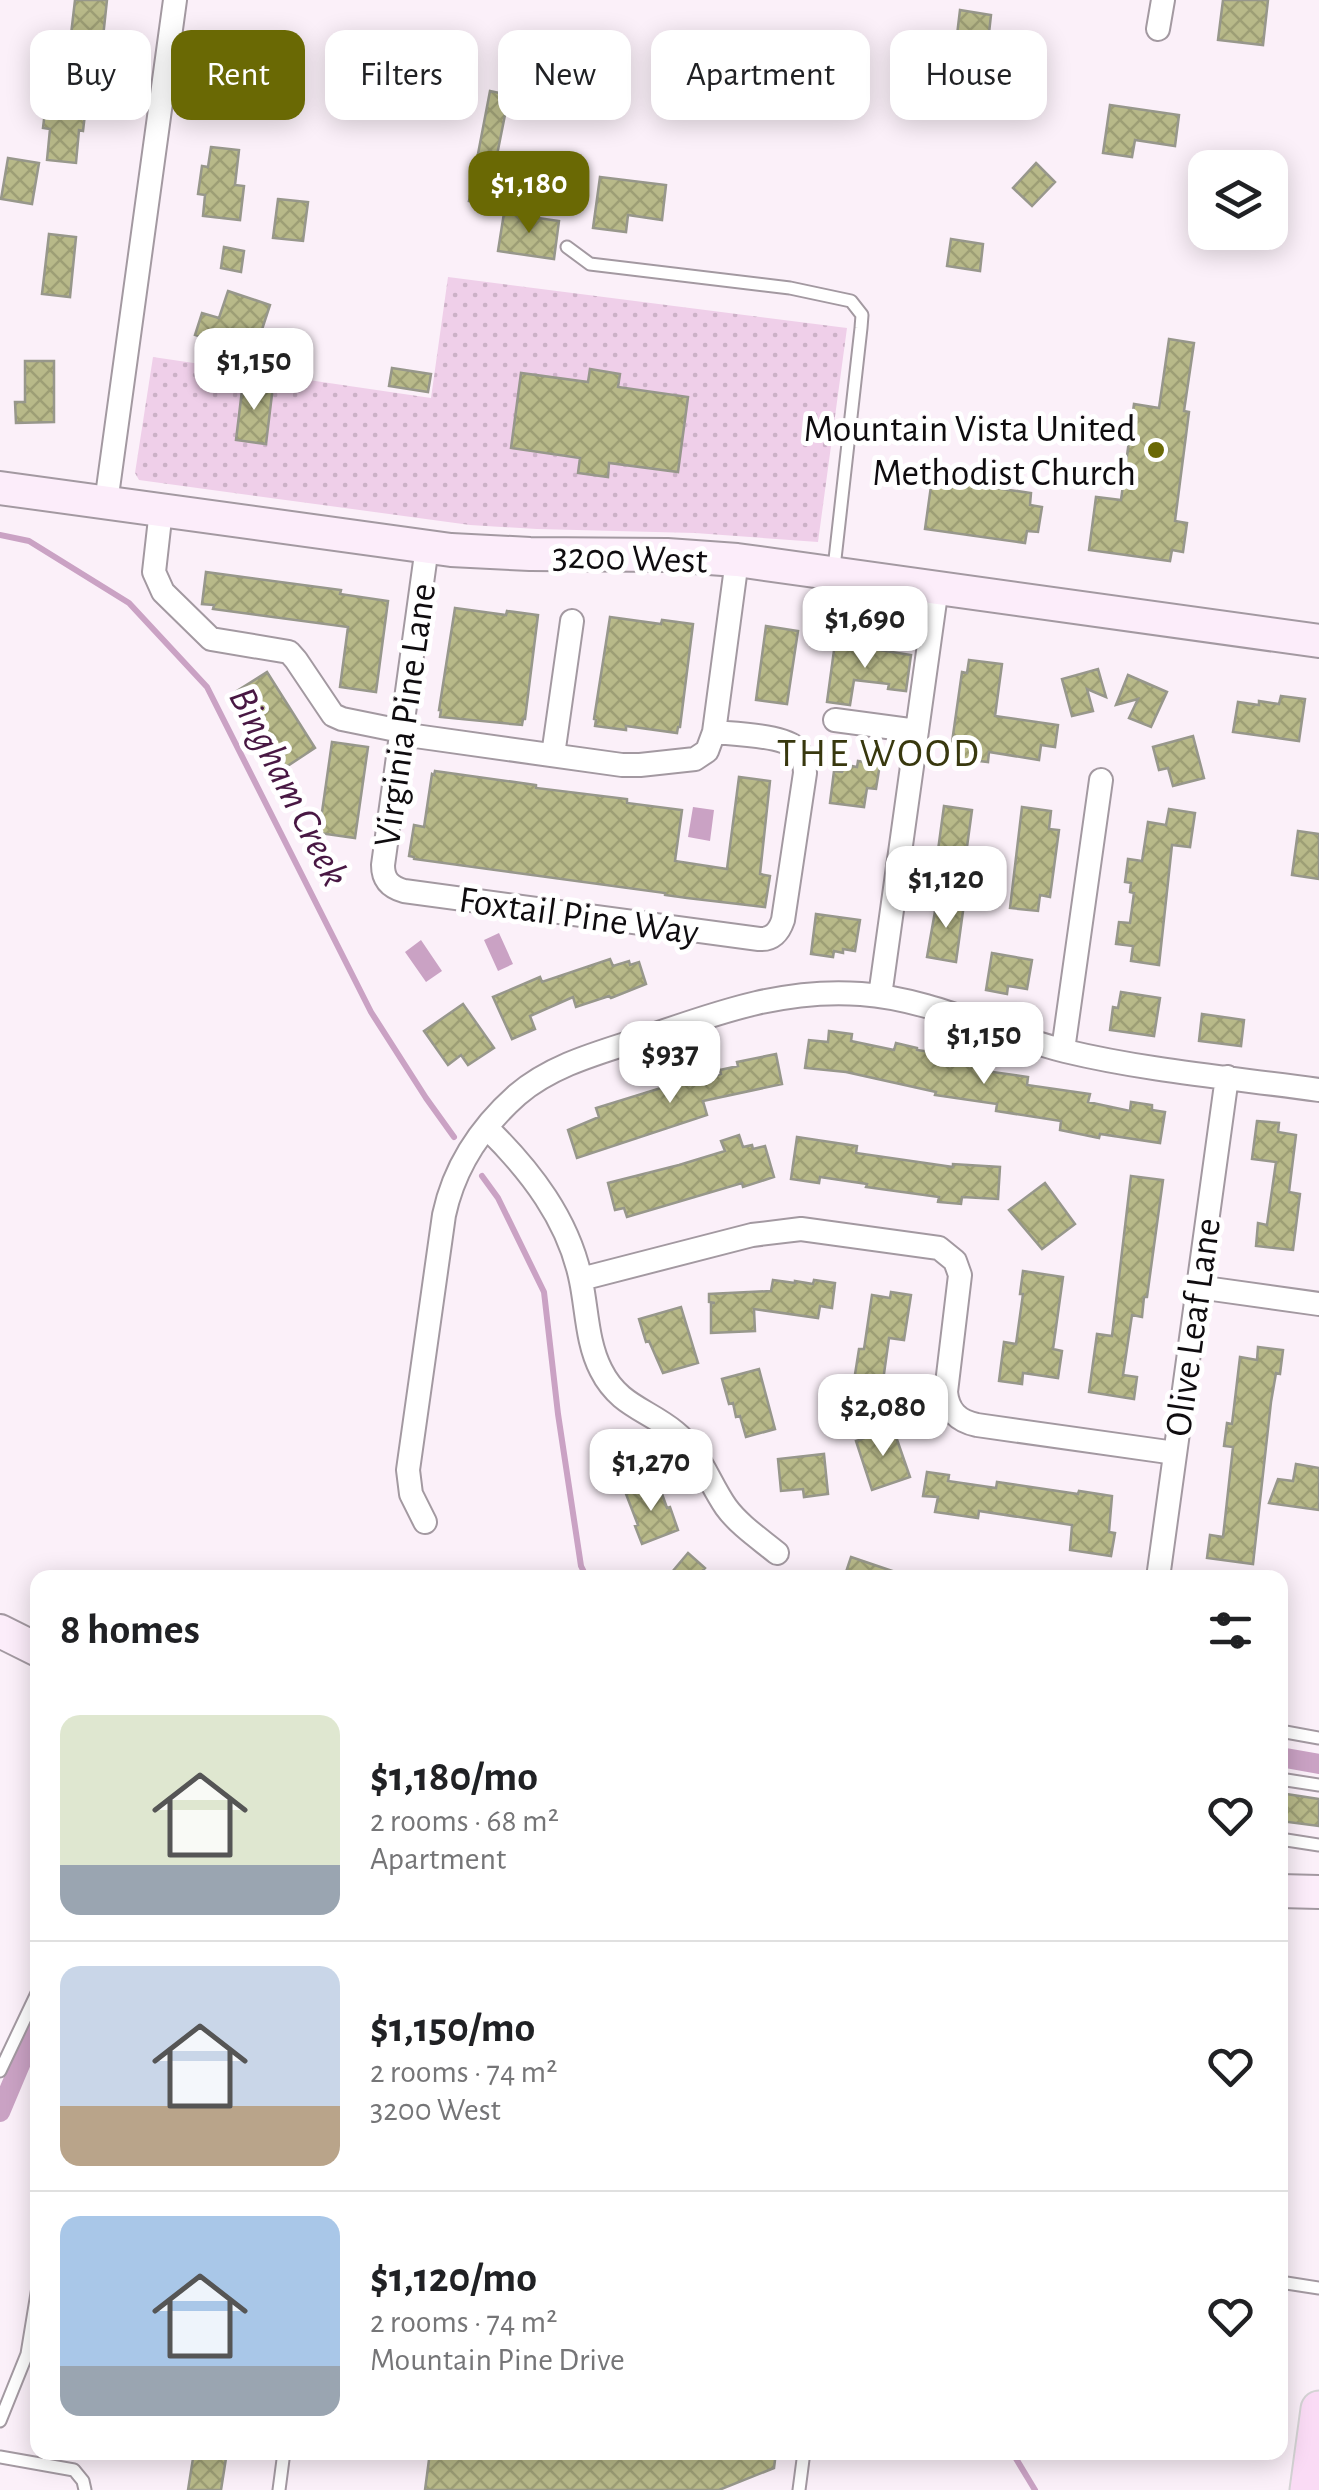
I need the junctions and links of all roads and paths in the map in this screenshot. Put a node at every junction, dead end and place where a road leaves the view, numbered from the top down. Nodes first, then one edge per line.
1 (175, 0) edge
2 (1162, 0) edge
3 (1158, 30) dead end
4 (567, 248) dead end
5 (0, 488) edge
6 (106, 503) junction
7 (160, 510) junction
8 (427, 547) junction
9 (737, 560) junction
10 (833, 572) junction
11 (937, 588) junction
12 (572, 621) dead end
13 (1319, 641) edge
14 (835, 720) dead end
15 (917, 731) junction
16 (714, 732) junction
17 (401, 733) junction
18 (553, 755) junction
19 (1101, 780) dead end
20 (388, 883) joint
21 (880, 996) junction
22 (1063, 1050) junction
23 (1227, 1077) junction
24 (1319, 1090) edge
25 (487, 1128) junction
26 (581, 1278) junction
27 (1198, 1287) junction
28 (1319, 1304) edge
29 (1175, 1452) junction
30 (425, 1522) dead end
31 (777, 1553) dead end
32 (1159, 1570) edge
33 (0, 1631) edge
34 (30, 1646) edge
35 (1288, 1732) edge
36 (1319, 1738) edge
37 (1288, 1780) edge
38 (1319, 1784) edge
39 (1288, 1840) edge
40 (1319, 1844) edge
41 (1288, 1890) edge
42 (1319, 1892) edge
43 (30, 2008) edge
44 (0, 2071) edge
45 (1288, 2283) edge
46 (1319, 2288) edge
47 (30, 2336) edge
48 (1319, 2409) edge
49 (0, 2420) edge
50 (0, 2457) edge
51 (283, 2460) edge
52 (803, 2460) edge
53 (85, 2490) edge
54 (279, 2490) edge
55 (799, 2490) edge
56 (1308, 2490) edge

1 - 6 street
2 - 3 street
4 - 10 lane
5 - 6 street, 3200 West
6 - 7 street, 3200 West
7 - 8 street, 3200 West
7 - 17 street
8 - 9 street, 3200 West
8 - 17 street, Virginia Pine Lane
9 - 10 street, 3200 West
9 - 16 street
10 - 11 street, 3200 West
11 - 13 street, 3200 West
11 - 15 street
12 - 18 street
14 - 15 street
15 - 21 street
16 - 18 street
16 - 20 street, Foxtail Pine Way
17 - 18 street
17 - 20 street, Virginia Pine Lane
19 - 22 street
21 - 22 street
21 - 25 street
22 - 23 street
23 - 24 street
23 - 27 street, Olive Leaf Lane
25 - 26 street
25 - 30 street
26 - 29 street
26 - 31 street
27 - 28 street
27 - 29 street, Olive Leaf Lane
29 - 32 street, Olive Leaf Lane
33 - 34 street
35 - 36 lane
37 - 38 lane
39 - 40 lane
41 - 42 street
43 - 44 lane
45 - 46 lane
47 - 49 lane
48 - 56 main road
50 - 53 lane
51 - 54 lane
52 - 55 lane

